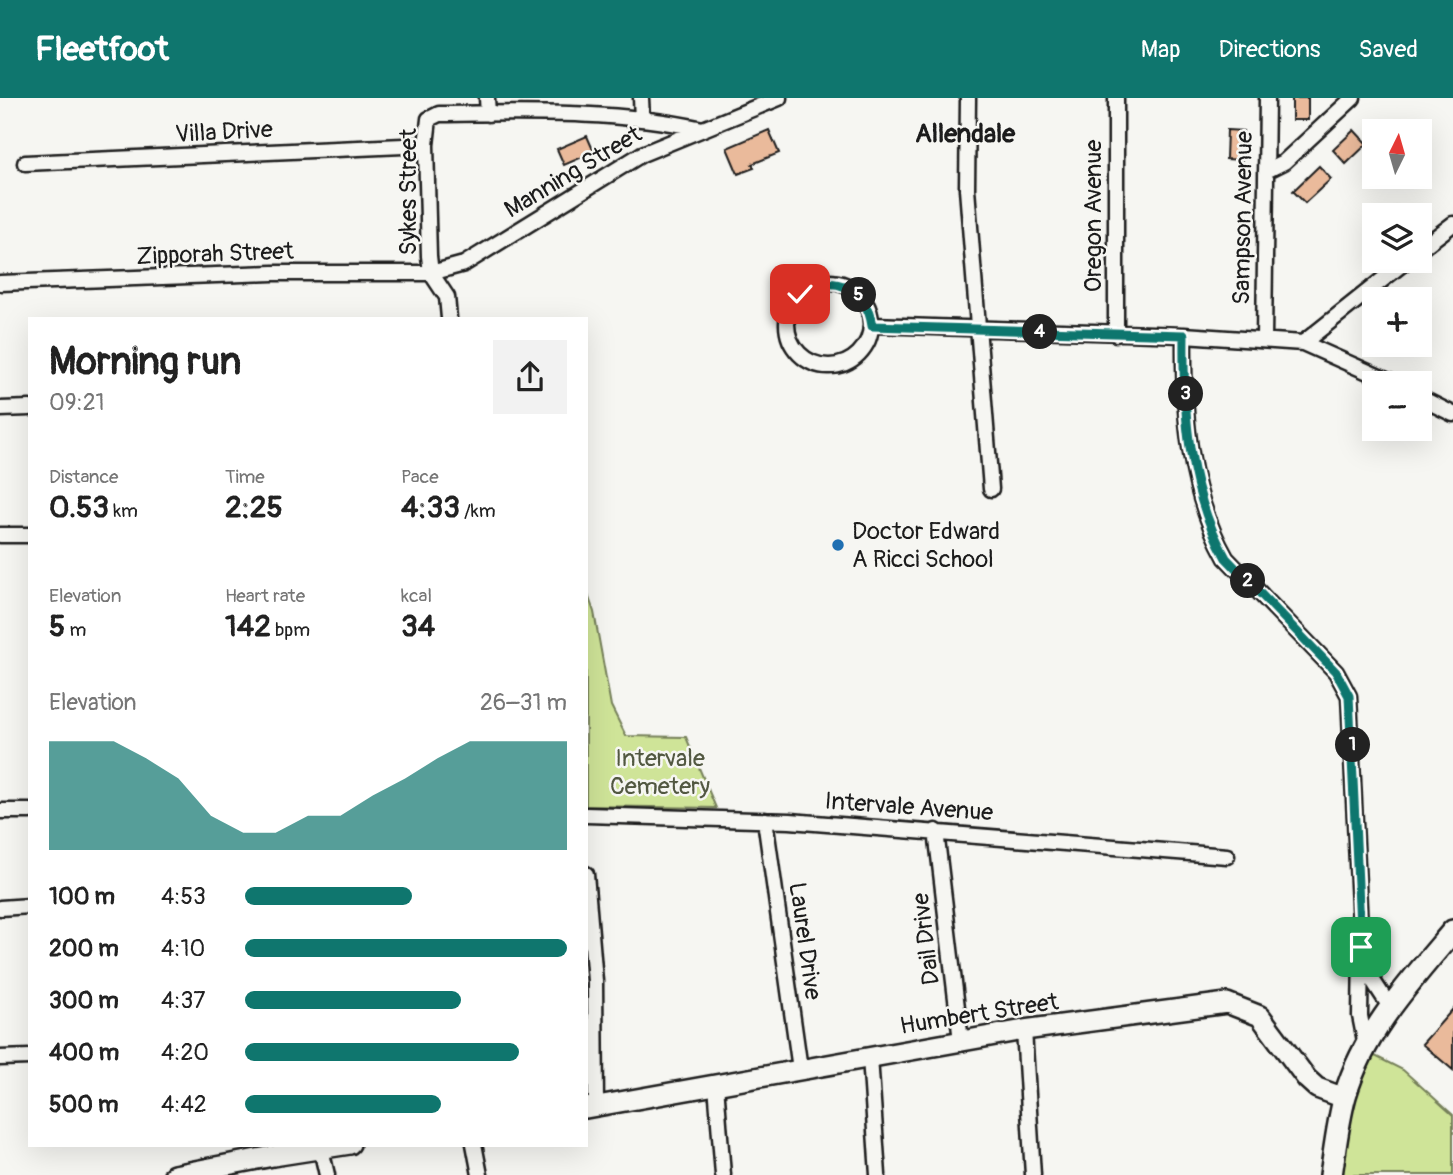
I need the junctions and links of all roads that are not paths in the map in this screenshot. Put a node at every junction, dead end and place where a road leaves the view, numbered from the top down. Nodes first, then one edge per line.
1 (487, 98) edge
2 (642, 98) edge
3 (779, 98) edge
4 (968, 98) edge
5 (1116, 98) edge
6 (1268, 98) edge
7 (1353, 98) edge
8 (488, 114) junction
9 (642, 119) junction
10 (705, 129) junction
11 (426, 145) junction
12 (25, 163) dead end
13 (1266, 172) junction
14 (1453, 223) edge
15 (1432, 240) edge
16 (431, 273) junction
17 (1391, 273) edge
18 (0, 284) edge
19 (449, 317) edge
20 (872, 326) junction
21 (977, 330) junction
22 (1116, 334) junction
23 (1184, 335) junction
24 (1264, 340) junction
25 (1303, 343) junction
26 (1366, 371) edge
27 (1432, 404) edge
28 (28, 408) edge
29 (0, 409) edge
30 (1453, 414) edge
31 (991, 489) dead end
32 (0, 535) edge
33 (28, 535) edge
34 (0, 811) edge
35 (28, 811) edge
36 (588, 815) edge
37 (765, 820) junction
38 (936, 831) junction
39 (1227, 856) dead end
40 (588, 898) edge
41 (28, 906) edge
42 (0, 908) edge
43 (1453, 931) edge
44 (1361, 963) junction
45 (1390, 1007) junction
46 (1024, 1030) junction
47 (961, 1041) junction
48 (1366, 1046) junction
49 (28, 1056) edge
50 (870, 1057) junction
51 (0, 1058) edge
52 (800, 1069) junction
53 (716, 1084) junction
54 (1344, 1098) junction
55 (591, 1107) edge
56 (333, 1147) edge
57 (475, 1147) edge
58 (321, 1149) junction
59 (272, 1150) edge
60 (174, 1175) edge
61 (327, 1175) edge
62 (480, 1175) edge
63 (723, 1175) edge
64 (878, 1175) edge
65 (1033, 1175) edge
66 (1331, 1175) edge

1 - 8 street
2 - 9 street
3 - 10 street, Manning Street
4 - 21 street
5 - 22 street, Oregon Avenue
6 - 13 street, Sampson Avenue
7 - 13 street
8 - 9 street
8 - 11 street, Sykes Street
9 - 10 street
10 - 16 street, Manning Street
11 - 12 street, Villa Drive
11 - 16 street, Sykes Street
13 - 24 street, Sampson Avenue
14 - 15 street
16 - 18 street, Zipporah Street
16 - 19 street, Sykes Street
17 - 25 street
20 - 20 street
20 - 21 street
21 - 22 street
21 - 31 street
22 - 23 street
23 - 24 street
23 - 44 street
24 - 25 street
25 - 26 street
27 - 30 street
28 - 29 street
32 - 33 street
34 - 35 street
36 - 37 street, Intervale Avenue
37 - 38 street, Intervale Avenue
37 - 52 street, Laurel Drive
38 - 39 street, Intervale Avenue
38 - 47 street, Dail Drive
40 - 55 street
41 - 42 street
43 - 45 main road
44 - 45 street
44 - 48 street
45 - 48 main road
46 - 47 street, Humbert Street
46 - 54 street, Humbert Street
46 - 65 street
47 - 50 street, Humbert Street
48 - 54 main road
49 - 51 street
50 - 52 street, Humbert Street
50 - 64 street
52 - 53 street, Humbert Street
53 - 55 street, Humbert Street
53 - 63 street
54 - 66 main road
56 - 58 street
57 - 62 street
58 - 59 street
58 - 61 street
59 - 60 street

